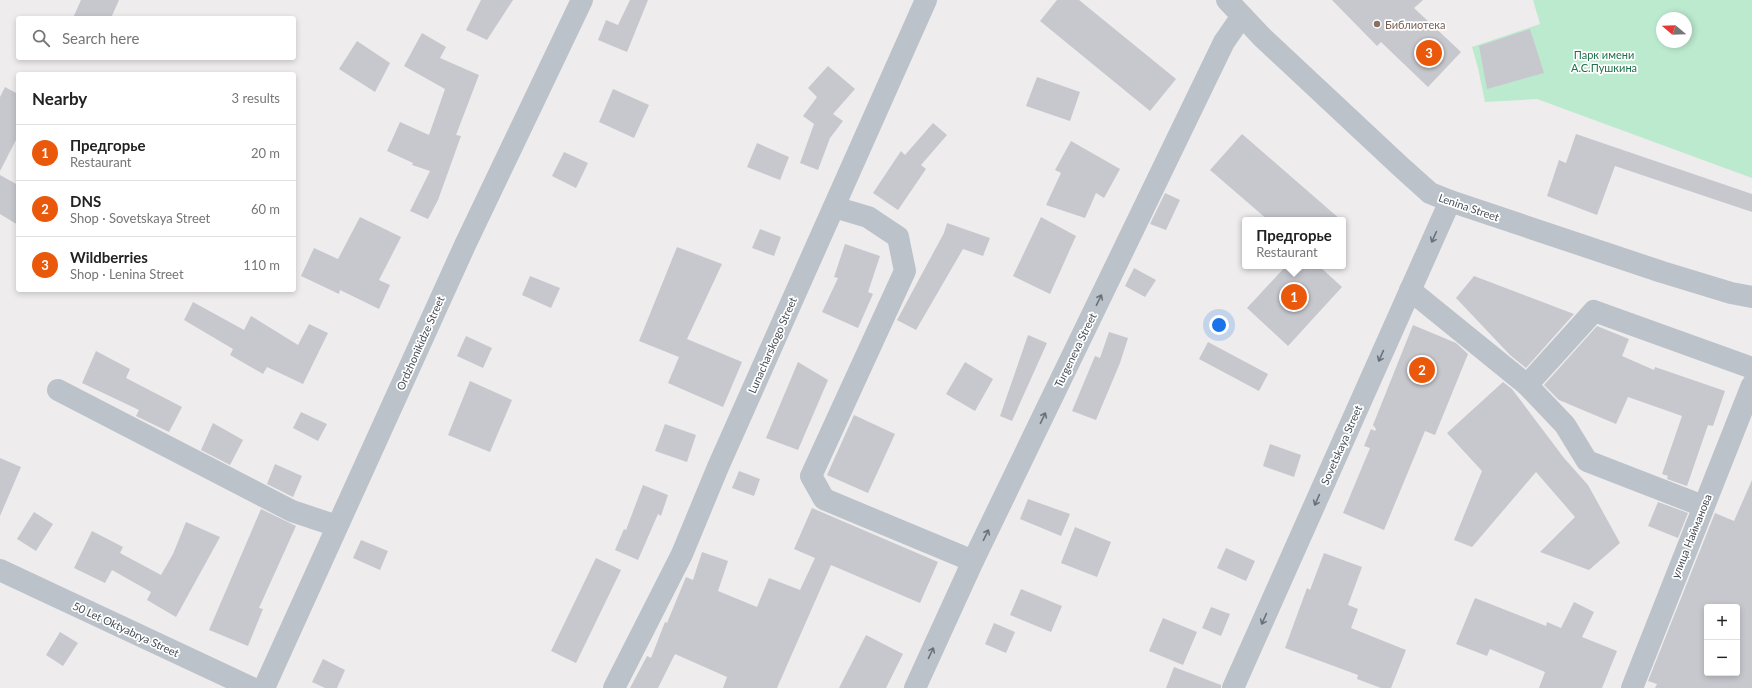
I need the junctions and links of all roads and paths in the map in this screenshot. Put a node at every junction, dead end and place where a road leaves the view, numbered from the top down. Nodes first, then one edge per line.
1 (582, 0) edge
2 (926, 0) edge
3 (1227, 0) edge
4 (1242, 16) junction
5 (1450, 201) junction
6 (834, 207) junction
7 (1410, 290) junction
8 (1752, 297) edge
9 (1752, 368) edge
10 (1527, 385) junction
11 (1752, 385) edge
12 (58, 390) dead end
13 (1703, 506) junction
14 (337, 526) junction
15 (973, 561) junction
16 (0, 570) edge
17 (252, 688) edge
18 (264, 688) edge
19 (614, 688) edge
20 (915, 688) edge
21 (1233, 688) edge
22 (1632, 688) edge

1 - 14 street, Ordzhonikidze Street
2 - 6 street, Lunacharskogo Street
3 - 4 street, Lenina Street
4 - 5 street, Lenina Street
15 -> 4 street, Turgeneva Street
5 -> 7 street, Sovetskaya Street
5 - 8 street, Lenina Street
6 - 15 street
6 - 19 street, Lunacharskogo Street
7 - 10 street
7 -> 21 street, Sovetskaya Street
9 - 10 street
10 - 13 street
11 - 13 street, улица Найманова
12 - 14 street
13 - 22 street, улица Найманова
14 - 18 street, Ordzhonikidze Street
20 -> 15 street, Turgeneva Street
16 - 17 street, 50 Let Oktyabrya Street

